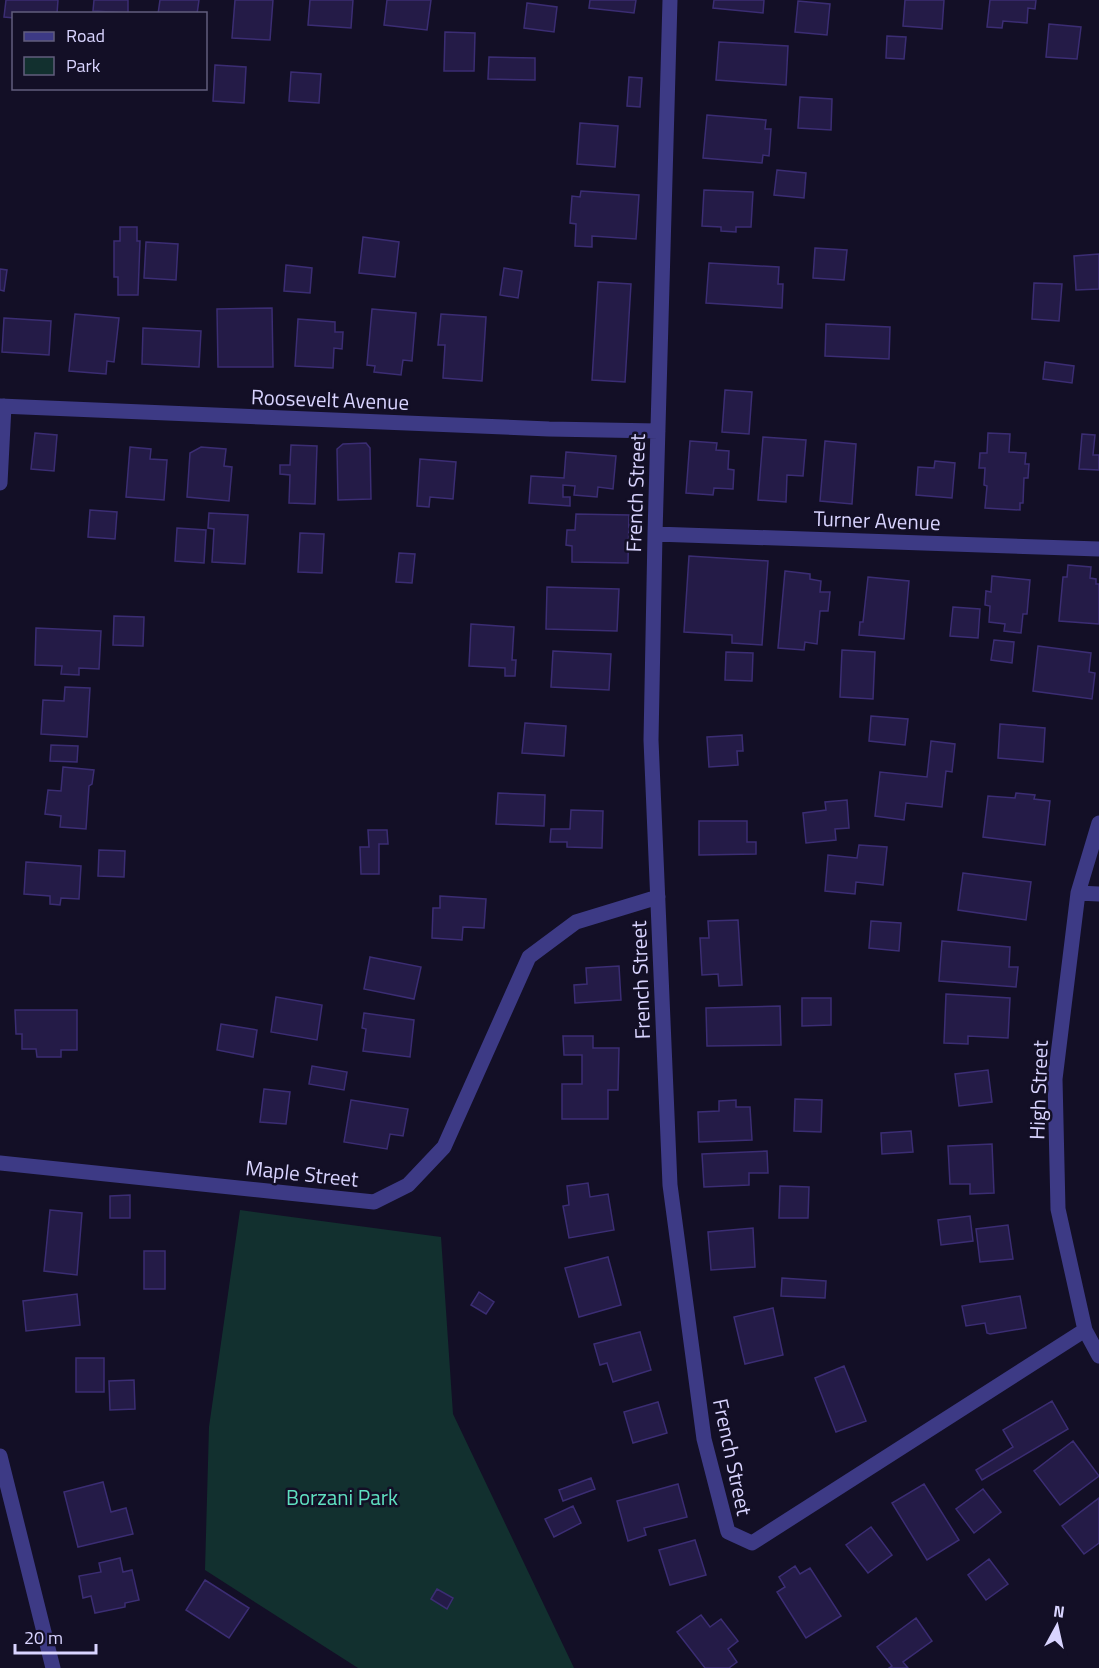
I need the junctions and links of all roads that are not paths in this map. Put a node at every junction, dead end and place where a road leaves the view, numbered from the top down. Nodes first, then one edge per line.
1 (670, 0) edge
2 (2, 406) edge
3 (658, 431) junction
4 (0, 483) edge
5 (654, 534) junction
6 (1099, 549) edge
7 (1099, 823) edge
8 (1078, 893) junction
9 (1099, 894) edge
10 (658, 897) junction
11 (0, 1163) edge
12 (1085, 1330) junction
13 (1099, 1356) edge
14 (0, 1456) edge
15 (52, 1668) edge

1 - 3 street, French Street
2 - 3 street, Roosevelt Avenue
2 - 4 street
3 - 5 street, French Street
5 - 6 street, Turner Avenue
5 - 10 street, French Street
7 - 8 street, High Street
8 - 9 street
8 - 12 street, High Street
10 - 11 street, Maple Street
10 - 12 street, French Street
12 - 13 street, High Street
14 - 15 street

